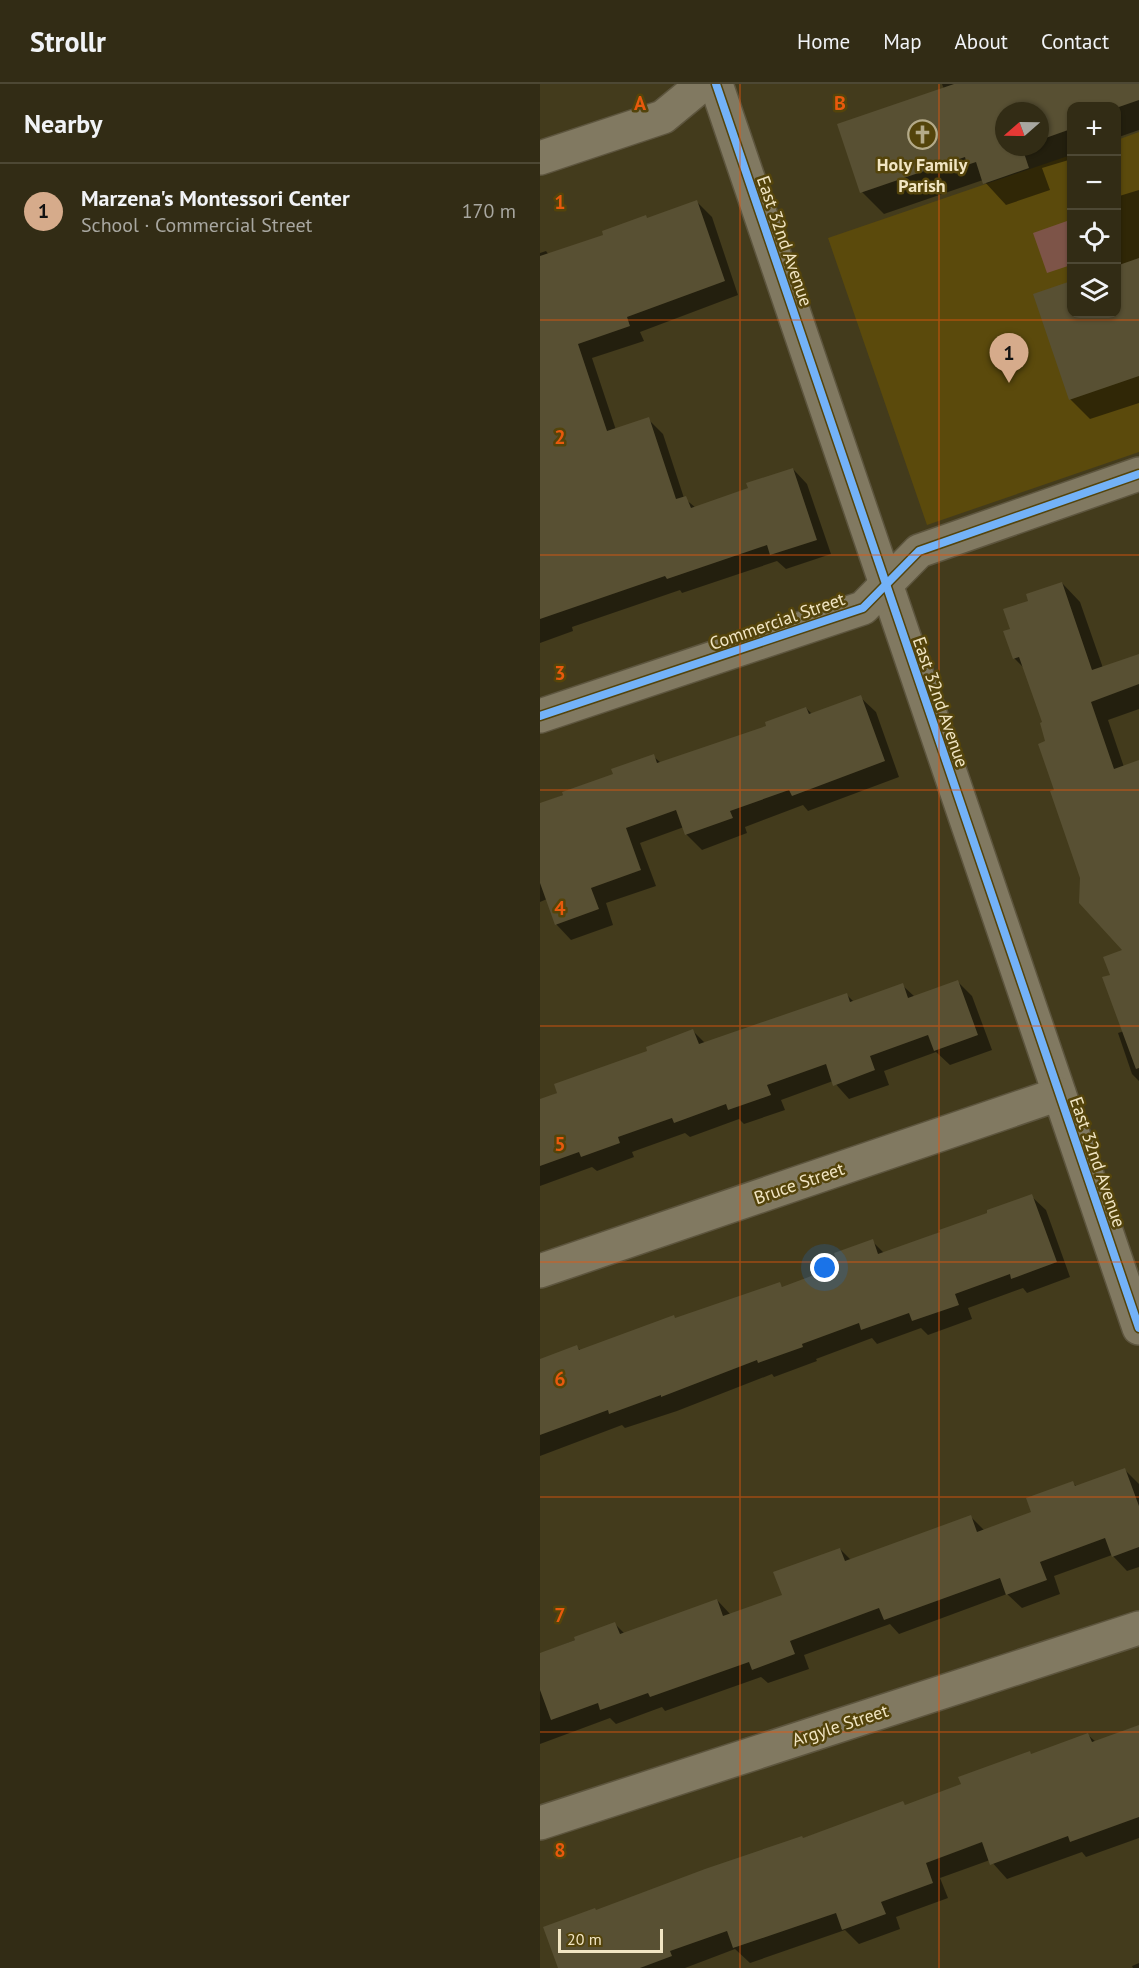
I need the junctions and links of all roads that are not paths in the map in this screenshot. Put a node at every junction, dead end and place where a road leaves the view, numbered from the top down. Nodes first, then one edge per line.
1 (703, 84) edge
2 (716, 84) edge
3 (540, 158) edge
4 (1139, 474) edge
5 (887, 584) junction
6 (540, 716) edge
7 (1059, 1094) junction
8 (540, 1271) edge
9 (1139, 1329) edge
10 (1139, 1628) edge
11 (540, 1823) edge

1 - 3 street
2 - 5 street, East 32nd Avenue
4 - 5 street, Commercial Street
5 - 6 street, Commercial Street
5 - 7 street, East 32nd Avenue
7 - 8 street, Bruce Street
7 - 9 street, East 32nd Avenue
10 - 11 street, Argyle Street

